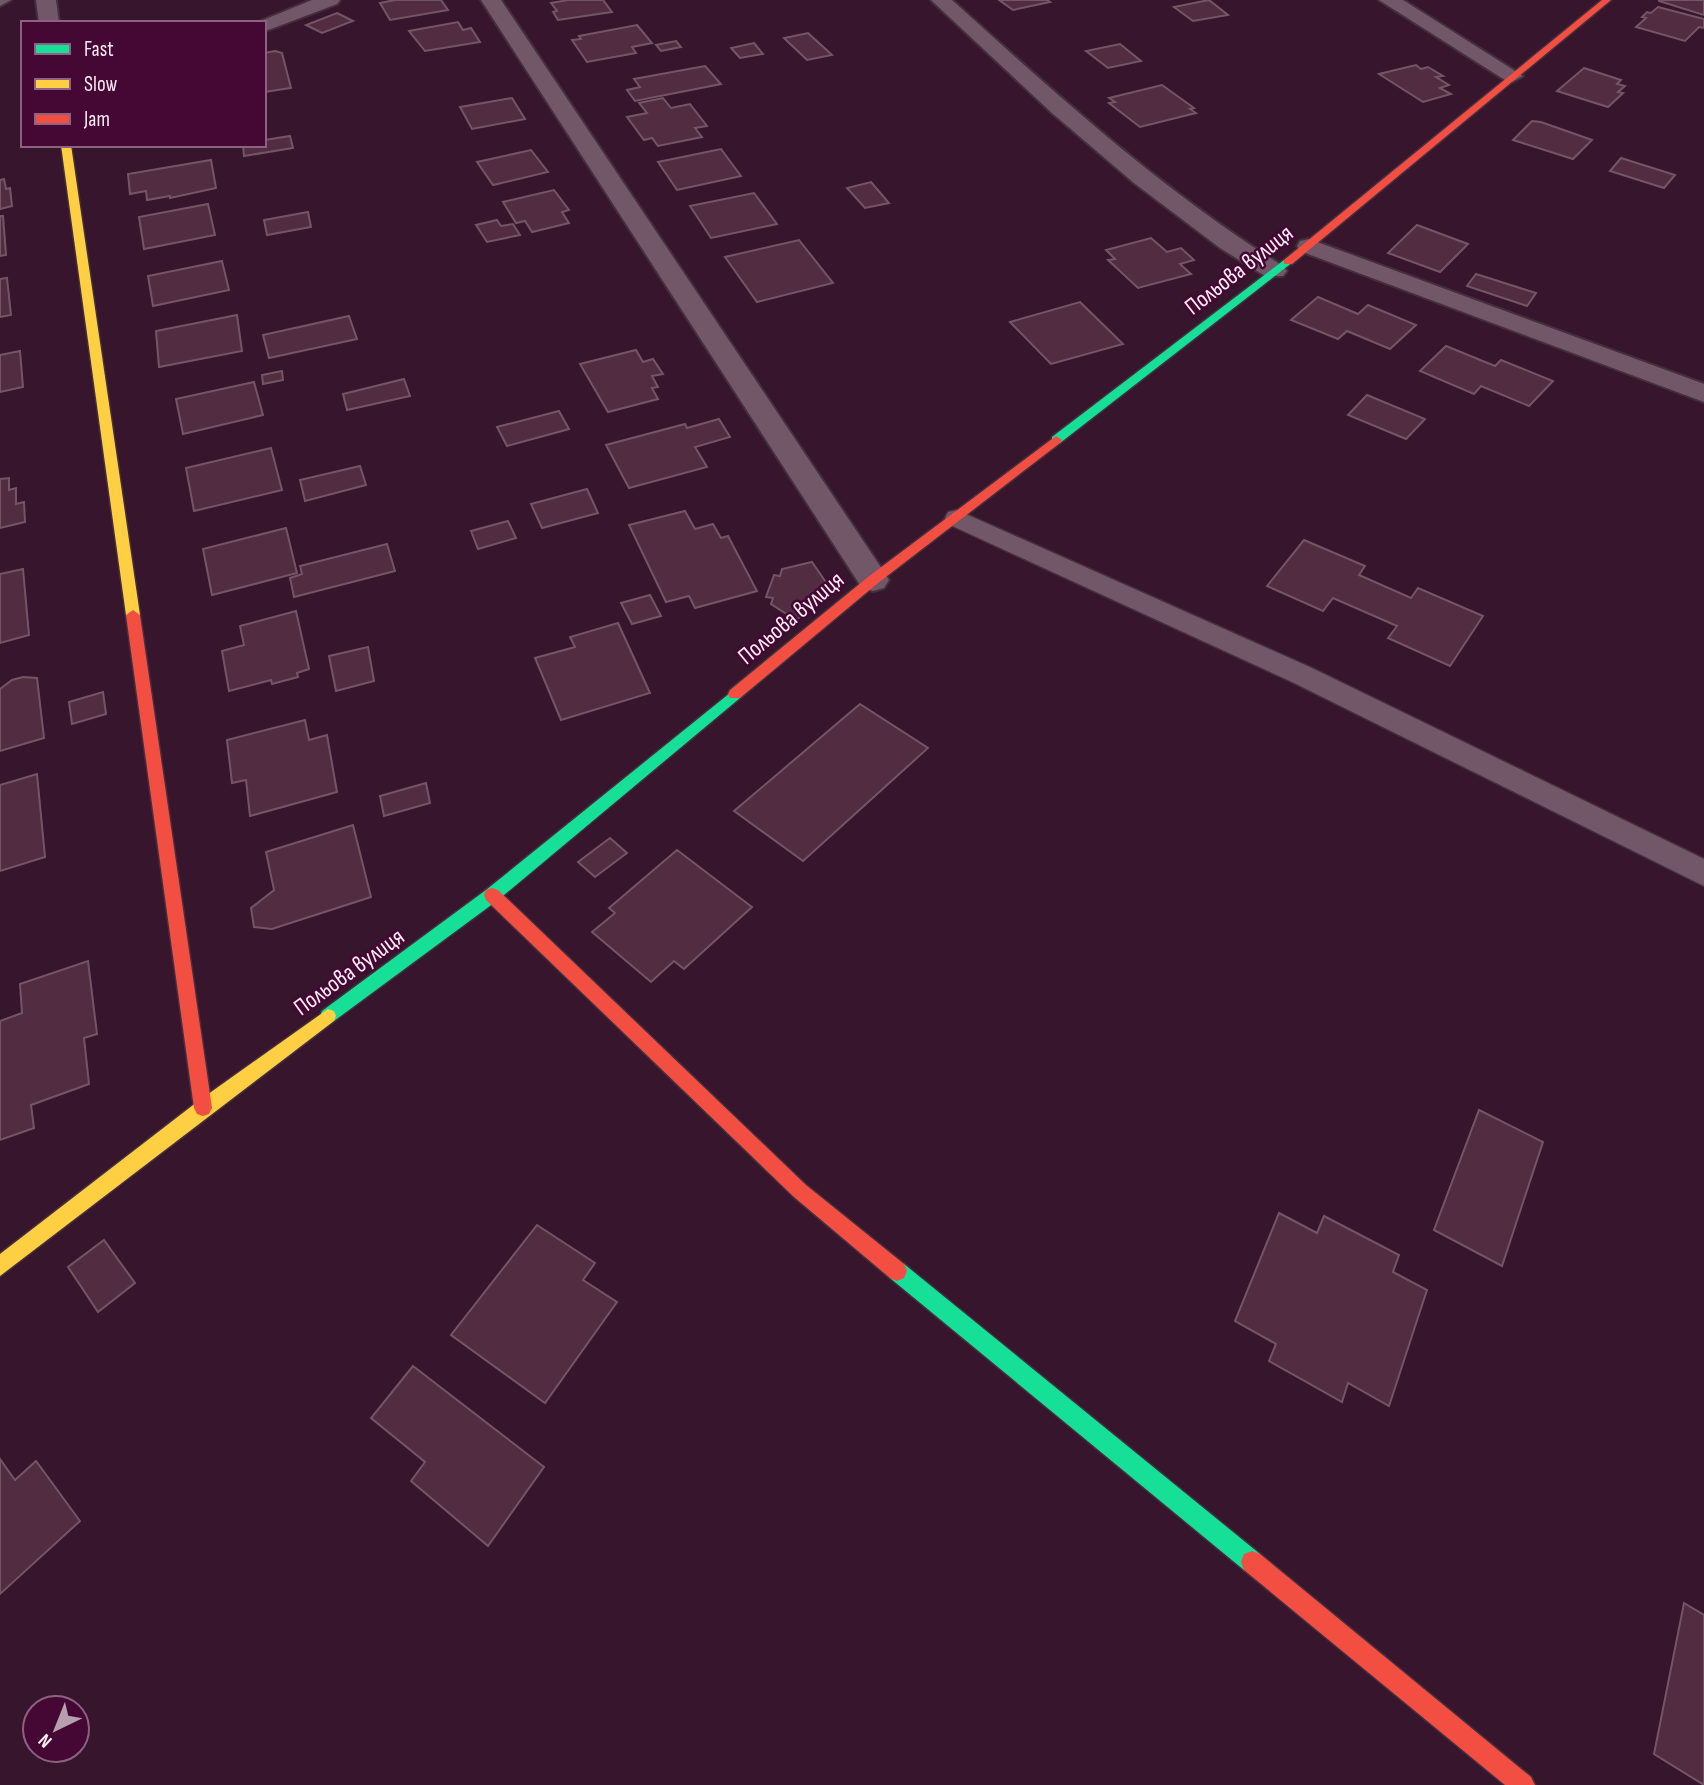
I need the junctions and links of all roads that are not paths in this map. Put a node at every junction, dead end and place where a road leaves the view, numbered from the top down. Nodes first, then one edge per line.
1 (46, 0) edge
2 (330, 0) edge
3 (491, 0) edge
4 (941, 0) edge
5 (1389, 0) edge
6 (1607, 0) edge
7 (49, 21) edge
8 (266, 24) edge
9 (1512, 76) junction
10 (66, 147) edge
11 (1309, 246) junction
12 (1274, 271) junction
13 (1704, 394) edge
14 (957, 518) junction
15 (873, 580) junction
16 (1704, 873) edge
17 (492, 895) junction
18 (203, 1108) junction
19 (0, 1266) edge
20 (1523, 1785) edge

1 - 7 street
2 - 8 street
3 - 15 street
4 - 12 street
5 - 9 street
6 - 9 street, Польова вулиця
9 - 11 street, Польова вулиця
10 - 18 street
11 - 12 street, Польова вулиця
11 - 13 street
12 - 14 street, Польова вулиця
14 - 15 street, Польова вулиця
14 - 16 lane
15 - 17 street, Польова вулиця
17 - 18 street, Польова вулиця
17 - 20 street
18 - 19 street, Польова вулиця

